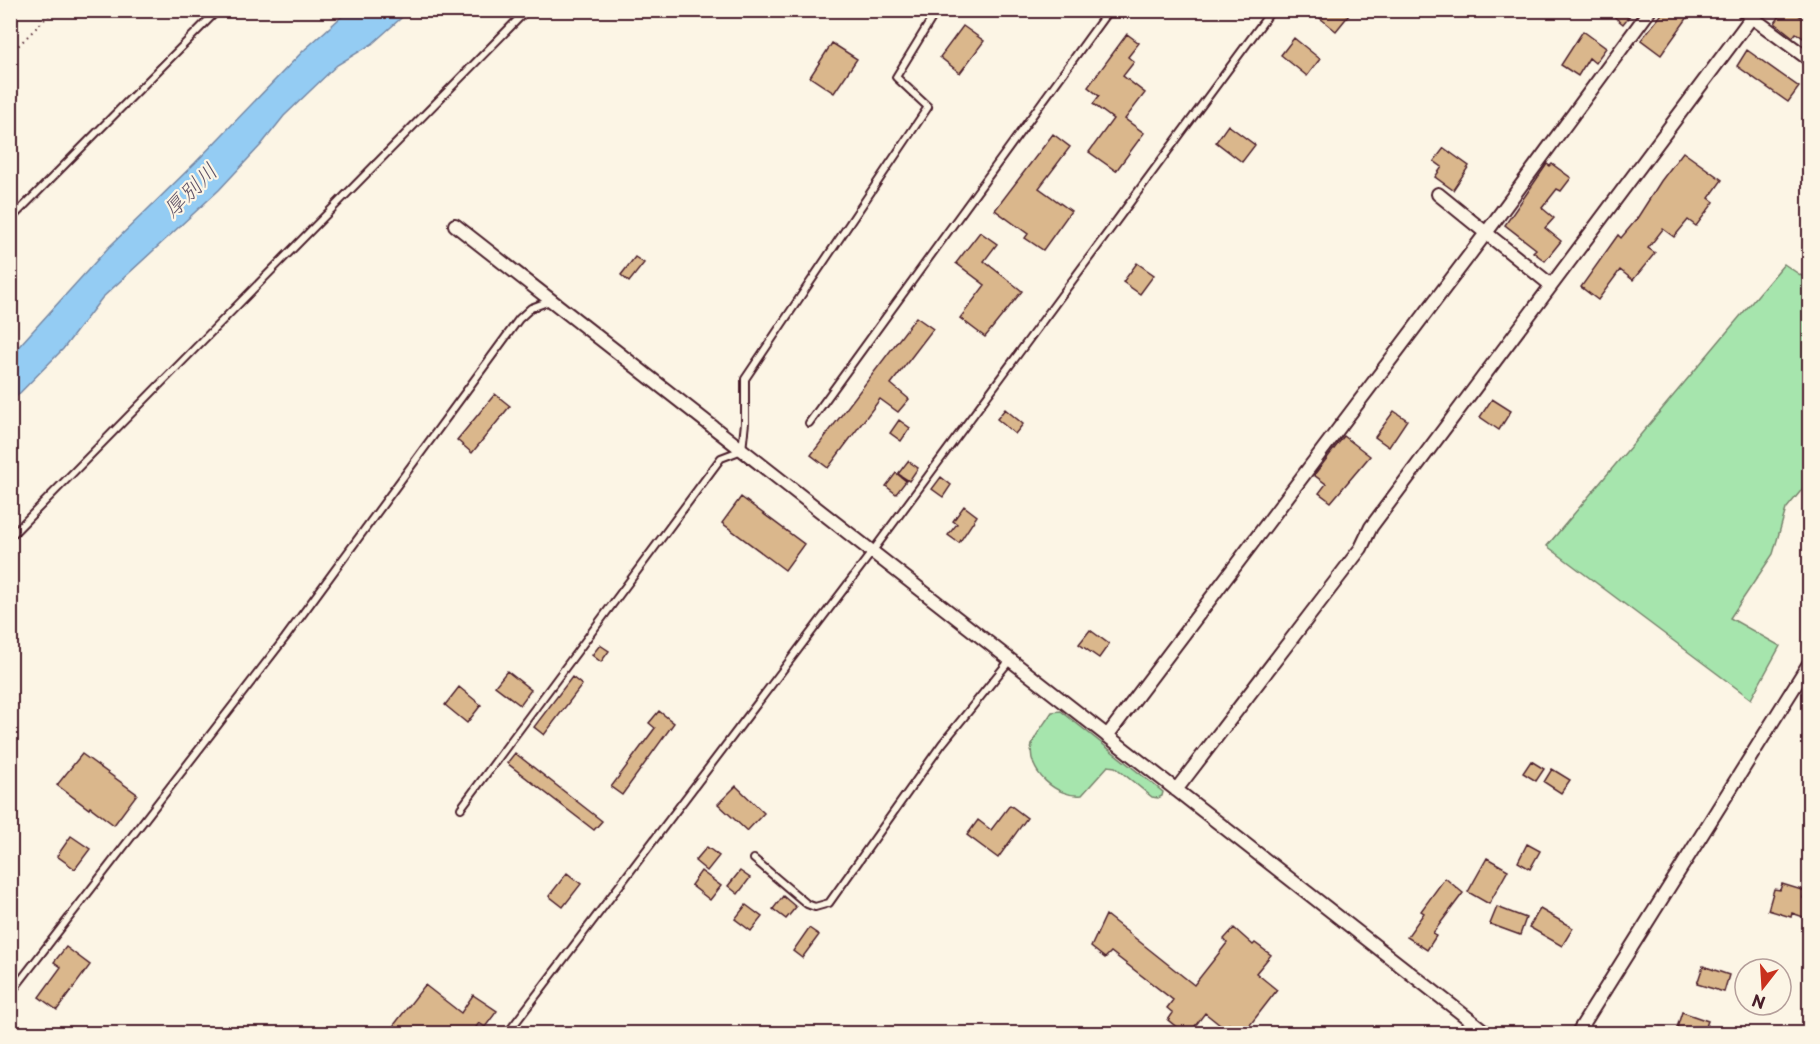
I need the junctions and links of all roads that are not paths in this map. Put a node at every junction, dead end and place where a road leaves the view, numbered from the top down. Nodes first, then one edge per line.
1 (218, 10) edge
2 (527, 10) edge
3 (937, 10) edge
4 (1109, 10) edge
5 (1272, 10) edge
6 (1650, 10) edge
7 (1750, 13) edge
8 (1809, 60) edge
9 (1438, 194) dead end
10 (10, 220) edge
11 (455, 225) dead end
12 (1486, 232) junction
13 (1551, 285) junction
14 (551, 300) junction
15 (809, 423) dead end
16 (742, 450) junction
17 (10, 537) edge
18 (872, 552) junction
19 (1010, 660) junction
20 (1809, 662) edge
21 (1107, 736) junction
22 (1176, 790) junction
23 (461, 808) dead end
24 (754, 859) dead end
25 (10, 994) edge
26 (507, 1034) edge
27 (1488, 1034) edge
28 (1577, 1034) edge

1 - 10 lane
2 - 17 lane
3 - 16 lane
4 - 15 lane
5 - 18 lane
6 - 12 street
7 - 8 street
7 - 13 street
9 - 12 street
11 - 14 street
12 - 13 street
12 - 21 street
13 - 22 street
14 - 16 street
14 - 25 lane
16 - 18 street
16 - 23 lane
18 - 19 street
18 - 26 lane
19 - 21 street
19 - 24 lane
20 - 28 street
21 - 22 street
22 - 27 street

